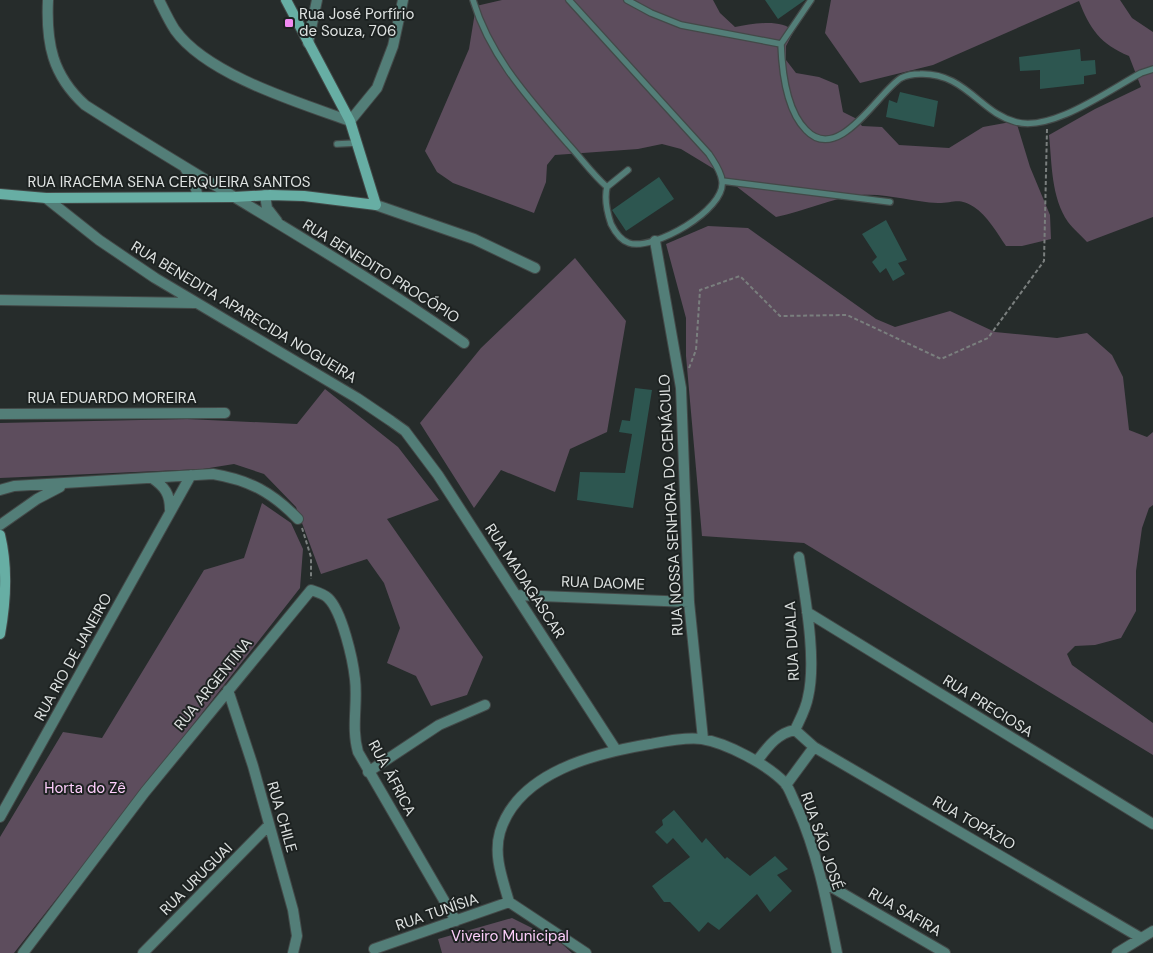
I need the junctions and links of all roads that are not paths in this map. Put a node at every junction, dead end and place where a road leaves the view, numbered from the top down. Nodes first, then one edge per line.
1 (48, 0) edge
2 (159, 0) edge
3 (286, 0) edge
4 (317, 0) edge
5 (403, 0) edge
6 (473, 0) edge
7 (569, 0) edge
8 (627, 0) edge
9 (811, 0) edge
10 (308, 42) junction
11 (781, 44) junction
12 (1153, 69) edge
13 (350, 121) junction
14 (357, 143) junction
15 (337, 144) dead end
16 (184, 165) junction
17 (628, 170) dead end
18 (722, 181) junction
19 (607, 187) junction
20 (1, 192) edge
21 (265, 195) junction
22 (198, 197) junction
23 (234, 197) junction
24 (46, 198) junction
25 (890, 202) dead end
26 (376, 204) junction
27 (281, 226) junction
28 (655, 241) junction
29 (535, 268) dead end
30 (0, 300) edge
31 (194, 303) junction
32 (464, 343) dead end
33 (225, 413) dead end
34 (0, 414) edge
35 (405, 432) joint
36 (191, 475) junction
37 (152, 478) junction
38 (66, 484) junction
39 (0, 490) edge
40 (170, 511) junction
41 (298, 519) road end
42 (0, 525) edge
43 (0, 535) edge
44 (799, 557) dead end
45 (311, 590) joint
46 (516, 596) junction
47 (689, 602) junction
48 (807, 612) junction
49 (0, 634) edge
50 (228, 690) junction
51 (485, 705) dead end
52 (795, 730) junction
53 (703, 739) junction
54 (814, 747) junction
55 (616, 750) junction
56 (757, 761) junction
57 (368, 772) junction
58 (786, 785) junction
59 (0, 817) edge
60 (1153, 824) edge
61 (269, 825) junction
62 (823, 882) junction
63 (509, 902) junction
64 (456, 921) junction
65 (1153, 931) edge
66 (1141, 938) junction
67 (374, 949) dead end
68 (23, 953) edge
69 (144, 953) edge
70 (293, 953) edge
71 (586, 953) edge
72 (837, 953) edge
73 (945, 953) edge
74 (1117, 953) edge

1 - 16 street, RUA BENEDITO PROCÓPIO
2 - 13 street
3 - 10 main road
4 - 10 street
5 - 13 street
6 - 19 lane
7 - 18 lane
8 - 11 lane
9 - 11 lane
10 - 13 main road
11 - 12 lane
13 - 14 main road
14 - 15 lane
14 - 26 main road
16 - 22 street
16 - 23 street, RUA BENEDITO PROCÓPIO
17 - 19 lane
18 - 25 lane
18 - 28 lane
19 - 28 lane
20 - 24 main road, RUA IRACEMA SENA CERQUEIRA SANTOS
21 - 23 main road, RUA IRACEMA SENA CERQUEIRA SANTOS
21 - 26 main road, RUA IRACEMA SENA CERQUEIRA SANTOS
21 - 27 street, RUA BENEDITO PROCÓPIO
22 - 23 main road, RUA IRACEMA SENA CERQUEIRA SANTOS
22 - 24 main road, RUA IRACEMA SENA CERQUEIRA SANTOS
23 - 27 street, RUA BENEDITO PROCÓPIO
24 - 31 street, RUA BENEDITA APARECIDA NOGUEIRA
26 - 29 street, RUA IRACEMA SENA CERQUEIRA SANTOS
27 - 32 street, RUA BENEDITO PROCÓPIO
28 - 47 street, RUA NOSSA SENHORA DO CENÁCULO
30 - 31 street
31 - 35 street, RUA BENEDITA APARECIDA NOGUEIRA
33 - 34 street, RUA EDUARDO MOREIRA
35 - 46 street, RUA MADAGASCAR
36 - 37 street
36 - 40 street, RUA RIO DE JANEIRO
36 - 41 street
37 - 38 street
37 - 40 street
38 - 39 street
38 - 42 street
40 - 59 street, RUA RIO DE JANEIRO
43 - 49 main road
44 - 48 street, RUA DUALA
45 - 50 street, RUA ARGENTINA
45 - 57 street, RUA ÁFRICA
46 - 47 street, RUA DAOME
46 - 55 street, RUA MADAGASCAR
47 - 53 street, RUA NOSSA SENHORA DO CENÁCULO
48 - 52 street, RUA DUALA
48 - 60 street, RUA PRECIOSA
50 - 61 street, RUA CHILE
50 - 68 street, RUA ARGENTINA
51 - 57 street
52 - 54 street, RUA TOPÁZIO
52 - 56 street
53 - 55 street, RUA SÃO JOSÉ
53 - 56 street, RUA SÃO JOSÉ
54 - 58 street
54 - 66 street, RUA TOPÁZIO
55 - 63 street, RUA SÃO JOSÉ
56 - 58 street, RUA SÃO JOSÉ
57 - 64 street, RUA ÁFRICA
58 - 62 street, RUA SÃO JOSÉ
61 - 69 street, RUA URUGUAI
61 - 70 street, RUA CHILE
62 - 72 street, RUA SÃO JOSÉ
62 - 73 street, RUA SAFIRA
63 - 64 street, RUA TUNÍSIA
63 - 71 street
64 - 67 street, RUA TUNÍSIA
65 - 66 street
66 - 74 street

